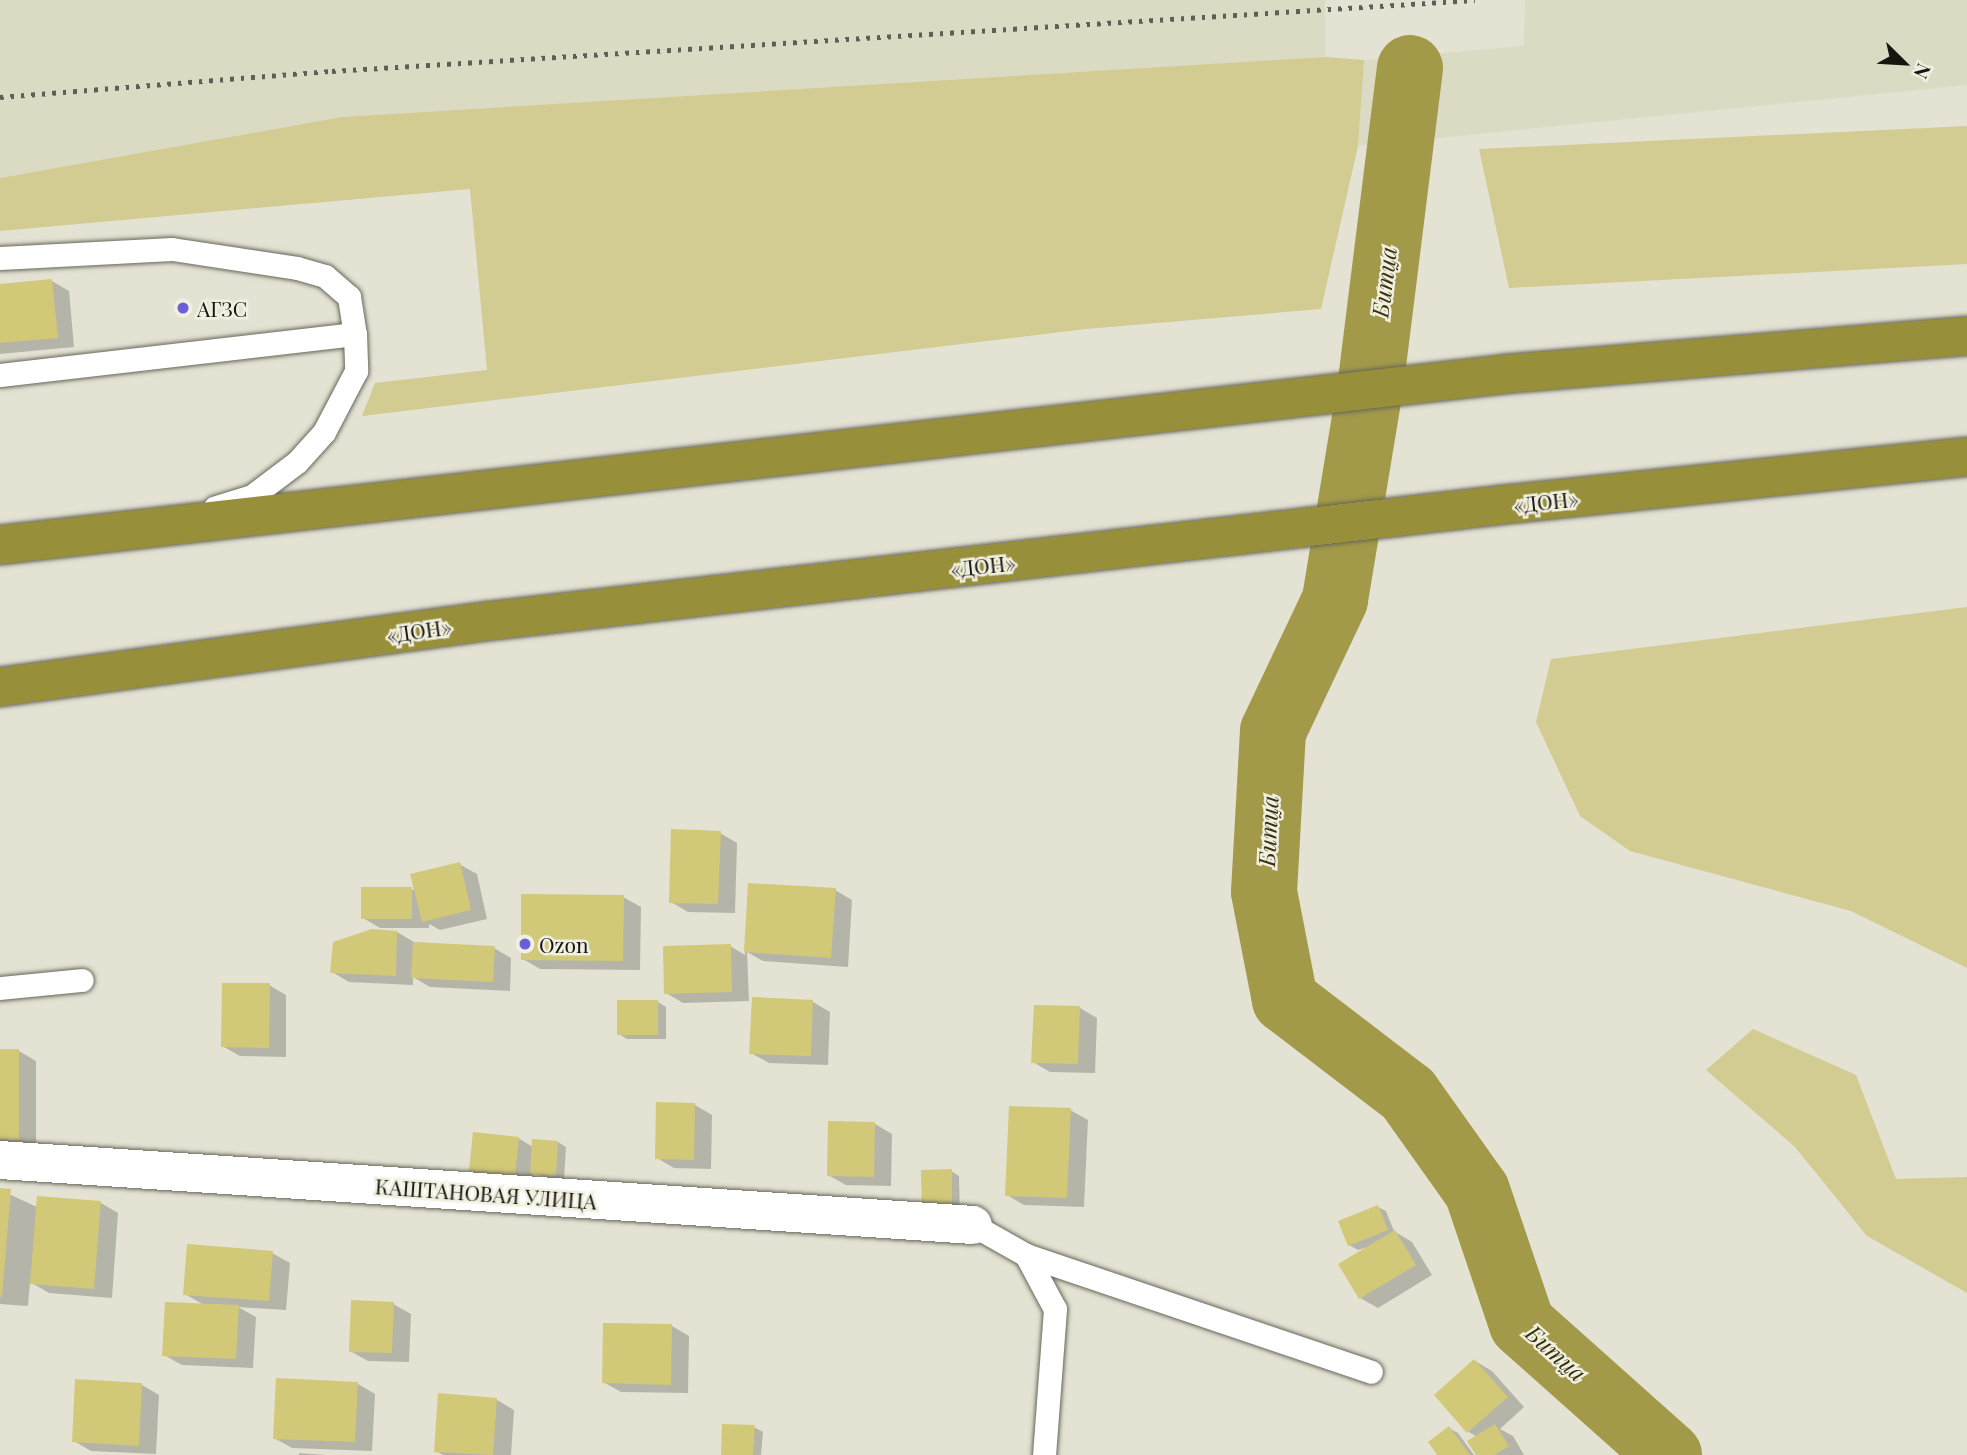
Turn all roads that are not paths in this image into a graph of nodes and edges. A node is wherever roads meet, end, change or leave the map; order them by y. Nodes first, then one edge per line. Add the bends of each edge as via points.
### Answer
1 (0, 258) edge
2 (355, 334) junction
3 (1967, 336) edge
4 (0, 374) edge
5 (1967, 457) edge
6 (144, 529) junction
7 (0, 545) edge
8 (0, 687) edge
9 (82, 980) dead end
10 (0, 988) edge
11 (0, 1160) edge
12 (972, 1225) joint
13 (1026, 1255) junction
14 (1370, 1372) dead end
15 (1044, 1455) edge

1 - 2 lane via 172,249 297,268 326,276 349,297
2 - 4 lane
2 - 6 lane via 356,371 341,405 297,462 252,496
3 - 6 highway via 1505,374
5 - 8 highway, «ДОН» via 1501,505 489,621
6 - 7 highway
9 - 10 lane
11 - 12 street, КАШТАНОВАЯ УЛИЦА
12 - 13 lane
13 - 14 lane
13 - 15 lane via 1055,1309

